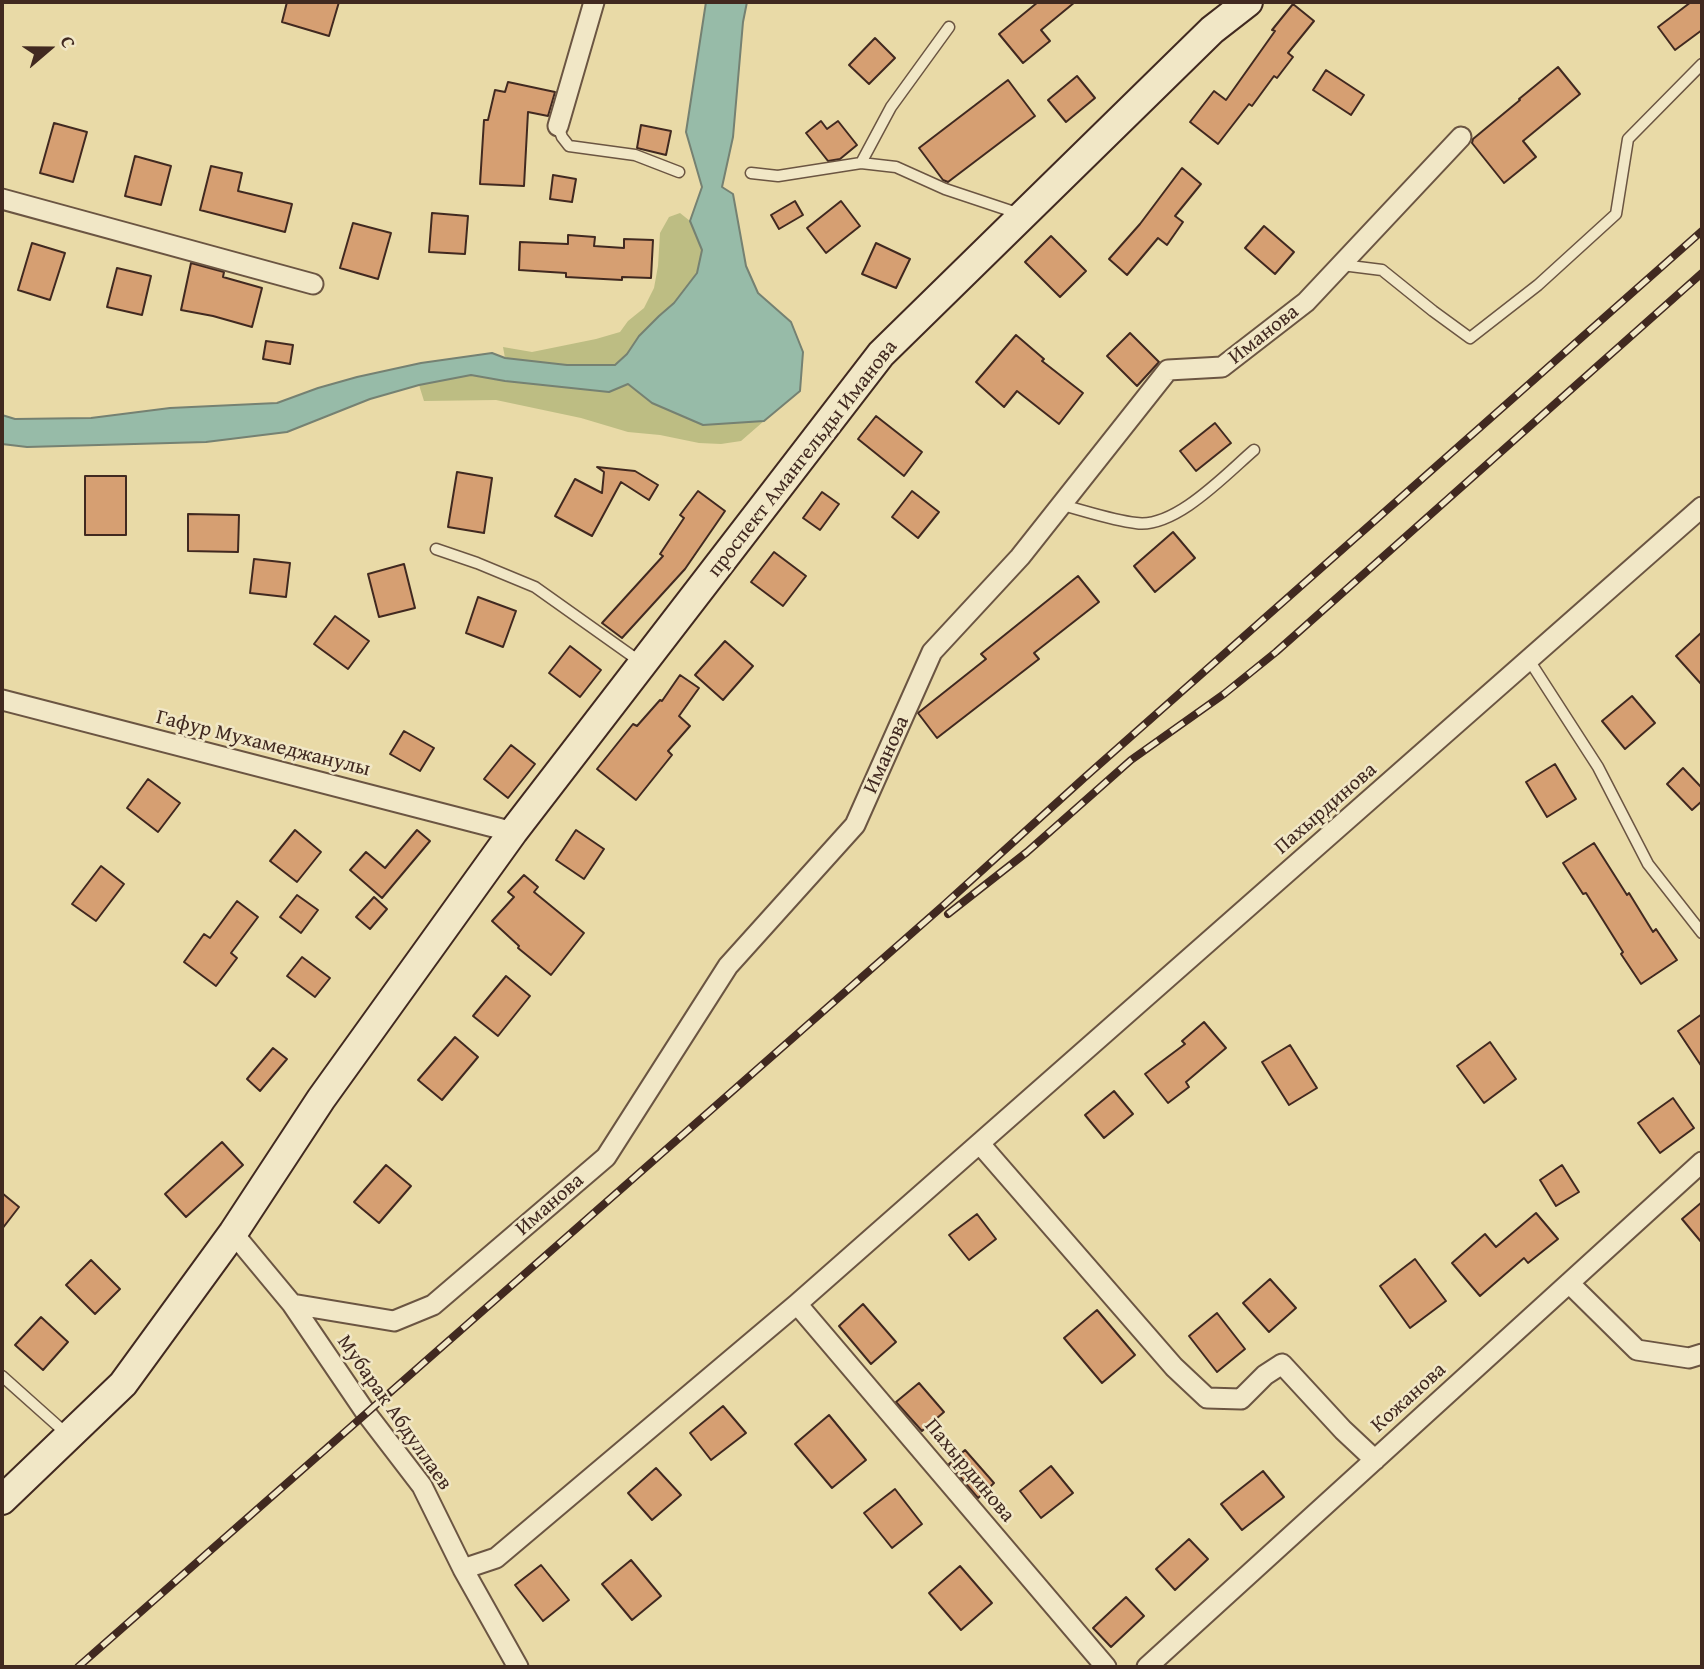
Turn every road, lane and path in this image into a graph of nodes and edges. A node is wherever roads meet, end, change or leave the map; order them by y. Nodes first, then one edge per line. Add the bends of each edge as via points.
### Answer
1 (594, 2) edge
2 (1238, 5) edge
3 (949, 27) dead end
4 (1702, 64) edge
5 (558, 126) joint
6 (1461, 137) dead end
7 (861, 163) junction
8 (679, 172) dead end
9 (751, 173) dead end
10 (2, 199) edge
11 (1023, 215) junction
12 (1342, 264) junction
13 (313, 284) dead end
14 (1254, 450) dead end
15 (1062, 505) junction
16 (1702, 507) edge
17 (436, 549) dead end
18 (1529, 660) junction
19 (642, 664) junction
20 (2, 700) edge
21 (513, 832) junction
22 (1702, 933) edge
23 (980, 1144) junction
24 (1702, 1162) edge
25 (233, 1233) junction
26 (1569, 1283) junction
27 (292, 1304) junction
28 (797, 1304) junction
29 (1702, 1354) edge
30 (2, 1376) edge
31 (69, 1436) junction
32 (1375, 1460) junction
33 (2, 1500) edge
34 (463, 1569) junction
35 (518, 1667) edge
36 (1107, 1667) edge
37 (1147, 1667) edge

1 - 5 street
2 - 11 main road, проспект Амангельды Иманова
3 - 7 lane via 891,107
4 - 12 lane via 1628,139 1616,214 1538,285 1469,338 1382,270
5 - 8 lane via 569,146 635,155
6 - 12 street, Иманова
7 - 9 lane via 778,176
7 - 11 lane via 896,167 945,190
10 - 13 street
11 - 19 main road, проспект Амангельды Иманова via 881,354
12 - 15 street, Иманова via 1306,302 1222,368 1168,370
14 - 15 lane via 1186,509 1164,519 1139,524
15 - 27 street, Иманова via 932,652 855,825 728,966 606,1157 433,1305 394,1321
16 - 18 street, Пахырдинова
17 - 19 lane via 535,587
18 - 22 lane via 1598,767 1648,864
18 - 23 street, Пахырдинова
19 - 21 main road, проспект Амангельды Иманова
20 - 21 street, Гафур Мухамеджанулы
21 - 25 main road via 321,1098
23 - 28 street, Пахырдинова
23 - 32 street via 1174,1367 1207,1398 1241,1399 1282,1364
24 - 26 street, Кожанова
25 - 27 street, Мубарак Абдуллаев
25 - 31 main road via 123,1384
26 - 29 street via 1637,1350 1689,1359
26 - 32 street, Кожанова
27 - 34 street, Мубарак Абдуллаев via 422,1486
28 - 34 street, Пахырдинова via 496,1558
28 - 36 street, Пахырдинова
30 - 31 lane
31 - 33 main road
32 - 37 street, Кожанова
34 - 35 street, Мубарак Абдуллаев

